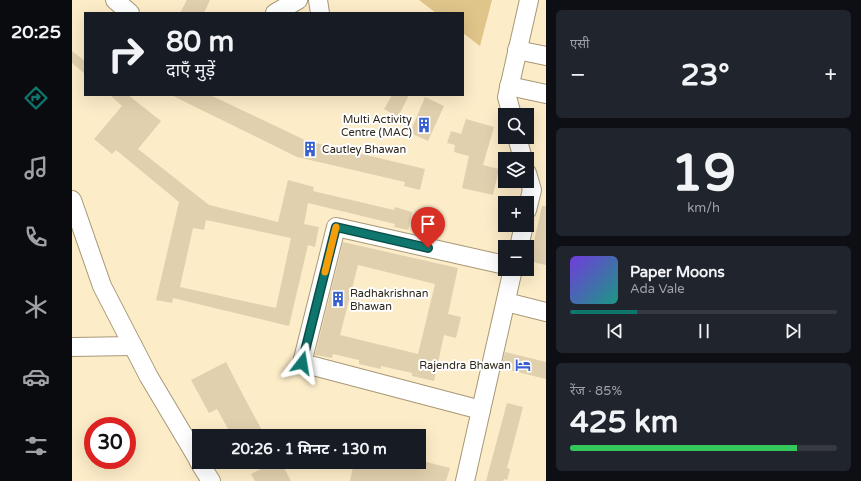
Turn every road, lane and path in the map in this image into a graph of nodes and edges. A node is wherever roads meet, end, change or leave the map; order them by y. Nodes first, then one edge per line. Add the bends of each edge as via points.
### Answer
1 (115, 0) edge
2 (298, 0) edge
3 (318, 0) edge
4 (529, 0) edge
5 (129, 12) edge
6 (277, 12) edge
7 (320, 12) edge
8 (517, 50) junction
9 (546, 56) edge
10 (509, 86) junction
11 (546, 94) edge
12 (510, 108) edge
13 (72, 200) edge
14 (498, 263) edge
15 (512, 276) edge
16 (506, 302) junction
17 (546, 312) edge
18 (133, 346) junction
19 (72, 347) edge
20 (481, 410) junction
21 (192, 450) edge
22 (203, 469) edge
23 (211, 481) edge
24 (465, 481) edge

1 - 5 street
2 - 6 street
3 - 7 street
4 - 8 street
8 - 9 street
8 - 10 street
10 - 11 street
10 - 12 street via 507,97
13 - 18 street via 102,286
14 - 20 street via 336,227 302,363
15 - 16 street
16 - 17 street
16 - 20 street
18 - 19 street
18 - 21 street
20 - 24 street
22 - 23 street

